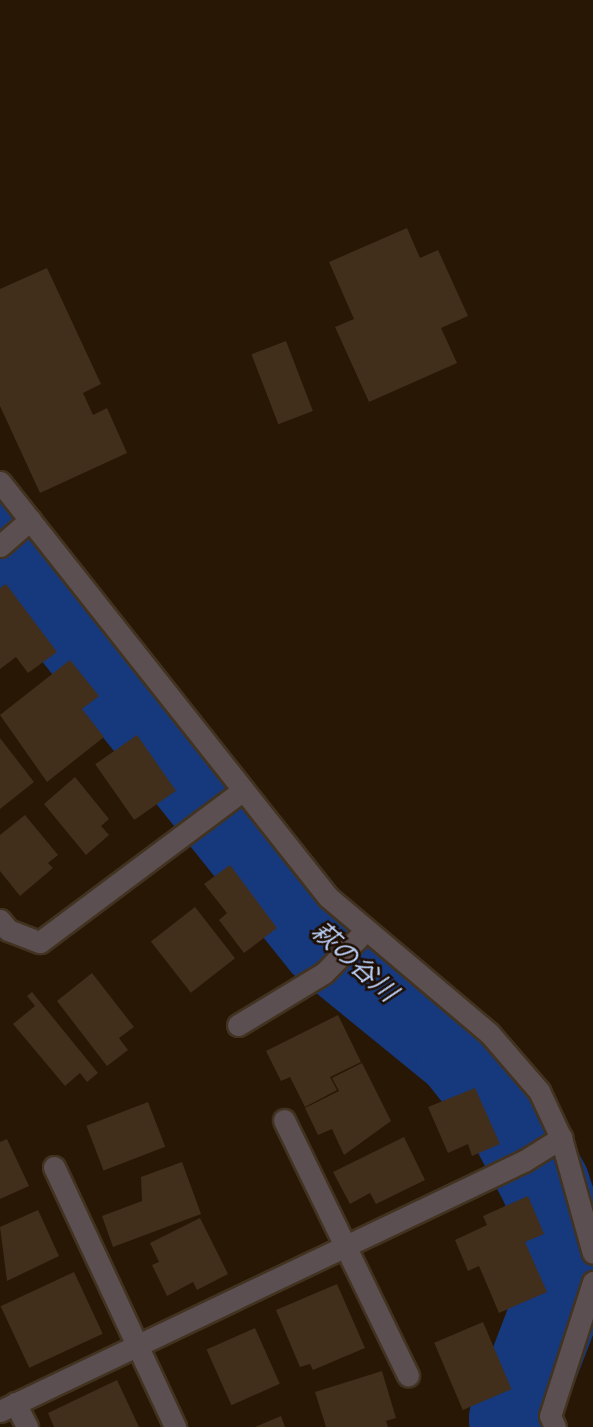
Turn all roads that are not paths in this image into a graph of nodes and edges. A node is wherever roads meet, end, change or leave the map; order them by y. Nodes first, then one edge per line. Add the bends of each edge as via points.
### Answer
1 (0, 482) edge
2 (15, 533) edge
3 (235, 796) junction
4 (3, 929) edge
5 (358, 938) junction
6 (238, 1025) dead end
7 (284, 1120) dead end
8 (561, 1138) junction
9 (54, 1167) dead end
10 (345, 1244) junction
11 (593, 1253) edge
12 (593, 1282) edge
13 (136, 1345) junction
14 (408, 1375) dead end
15 (8, 1407) edge
16 (27, 1427) edge
17 (175, 1427) edge
18 (555, 1427) edge

1 - 2 street
2 - 3 street
3 - 4 street via 40,942
3 - 5 street via 328,897
5 - 6 street via 334,963
5 - 8 street via 489,1033 539,1091
7 - 10 street
8 - 10 street via 533,1156
8 - 11 street
9 - 13 street
10 - 13 street
10 - 14 street
12 - 18 street via 550,1416
13 - 15 street
13 - 17 street
15 - 16 street

